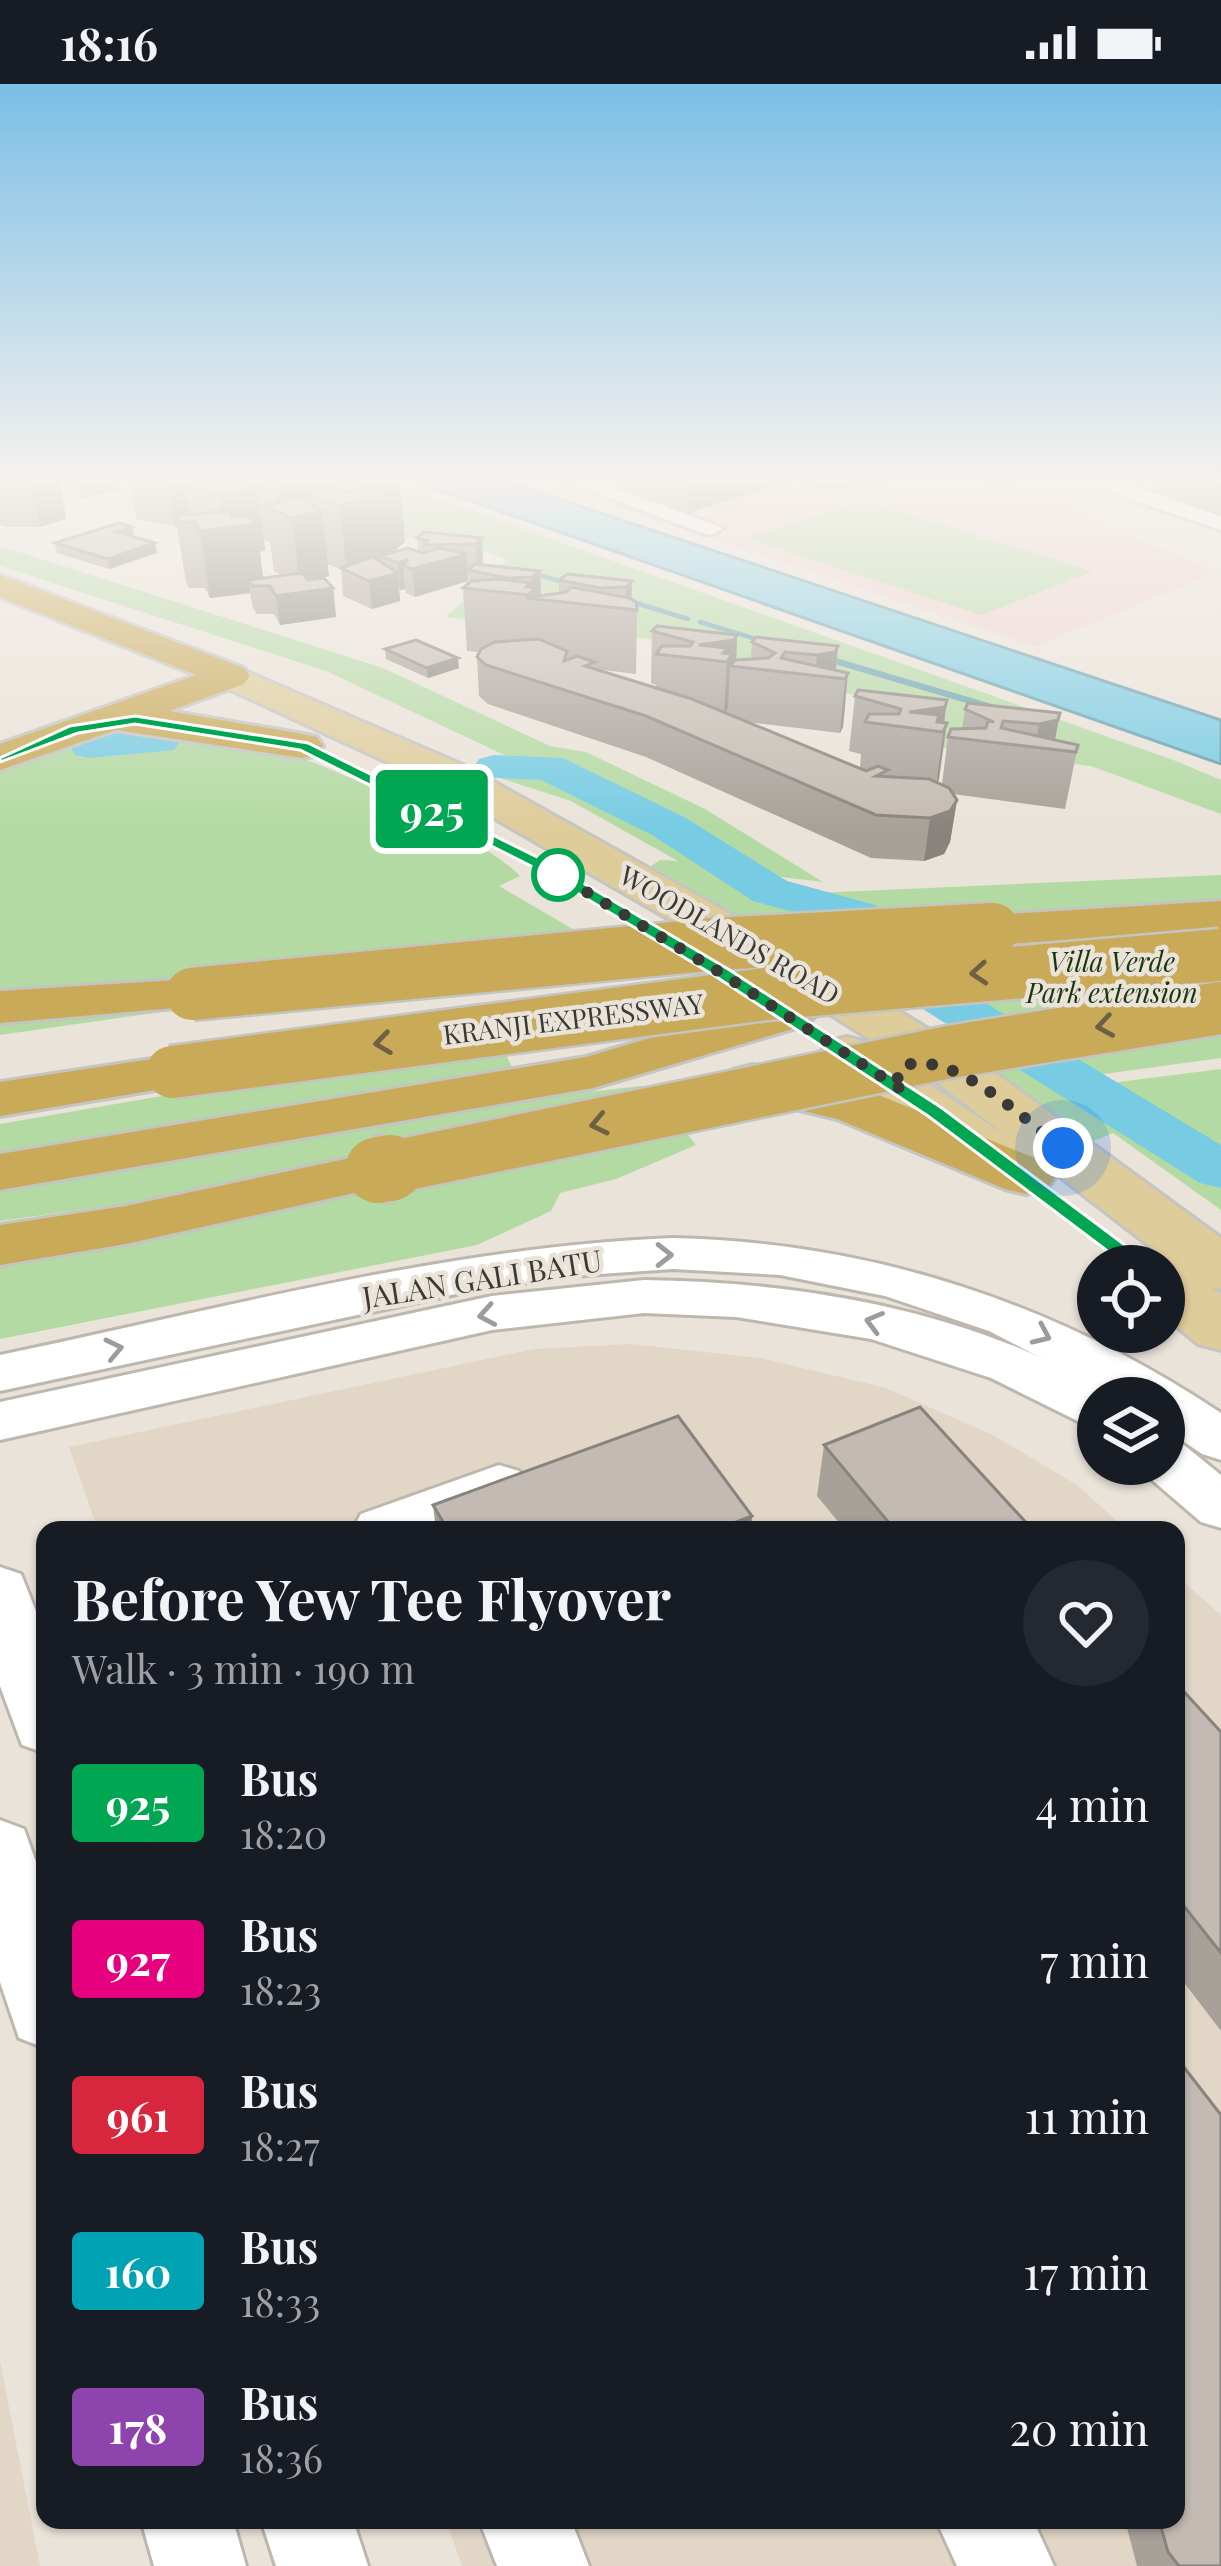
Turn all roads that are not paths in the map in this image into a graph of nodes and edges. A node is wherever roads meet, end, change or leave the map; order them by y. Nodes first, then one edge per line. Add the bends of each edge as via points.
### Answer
1 (24, 597) edge
2 (0, 615) edge
3 (98, 666) junction
4 (193, 679) junction
5 (75, 729) junction
6 (5, 740) edge
7 (303, 746) junction
8 (1221, 915) edge
9 (1221, 955) edge
10 (800, 998) junction
11 (0, 1006) edge
12 (1221, 1007) edge
13 (176, 1032) junction
14 (0, 1055) edge
15 (593, 1072) junction
16 (928, 1079) junction
17 (0, 1099) edge
18 (0, 1172) edge
19 (1026, 1177) junction
20 (1115, 1245) edge
21 (0, 1246) edge
22 (1221, 1269) edge
23 (1185, 1300) edge
24 (1221, 1328) edge
25 (0, 1373) edge
26 (1127, 1377) edge
27 (1077, 1400) edge
28 (1185, 1416) edge
29 (0, 1421) edge
30 (1221, 1440) edge
31 (540, 1470) edge
32 (1185, 1477) edge
33 (1221, 1507) edge
34 (407, 1521) edge
35 (0, 1591) edge
36 (36, 1699) edge
37 (0, 1851) edge
38 (36, 1980) edge
39 (190, 2529) edge
40 (310, 2529) edge
41 (529, 2529) edge
42 (987, 2529) edge
43 (200, 2566) edge
44 (322, 2566) edge
45 (543, 2566) edge
46 (1008, 2566) edge

1 - 4 highway, WOODLANDS ROAD
2 - 3 highway, WOODLANDS ROAD
3 - 4 highway, WOODLANDS ROAD
3 - 6 highway via 83,699
4 - 5 highway
4 - 6 highway
4 - 7 main road, WOODLANDS ROAD
4 - 10 main road, WOODLANDS ROAD via 452,776
5 - 6 highway
5 - 7 highway via 158,721
7 - 10 main road, WOODLANDS ROAD
8 - 13 highway, KRANJI EXPRESSWAY, bridge via 1008,928 520,979
9 -> 13 highway, KRANJI EXPRESSWAY, bridge
10 - 15 highway
10 - 16 main road, WOODLANDS ROAD
11 - 13 highway
12 -> 21 highway, bridge via 858,1070
13 - 14 highway, KRANJI EXPRESSWAY
13 - 17 highway, KRANJI EXPRESSWAY
15 - 18 highway
15 - 19 highway via 716,1077 812,1093
16 - 19 main road, WOODLANDS ROAD
16 - 22 main road, WOODLANDS ROAD
19 - 20 main road, WOODLANDS ROAD
23 - 24 main road
25 -> 26 street, JALAN GALI BATU via 533,1264 727,1255 878,1279 968,1304
27 -> 29 street, JALAN GALI BATU via 1028,1373 862,1318 639,1297 459,1320
28 - 30 street, JALAN GALI BATU
31 - 34 street
32 - 33 street
35 - 36 street
37 - 38 street
39 - 43 street
40 - 44 street
41 - 45 street
42 - 46 street

